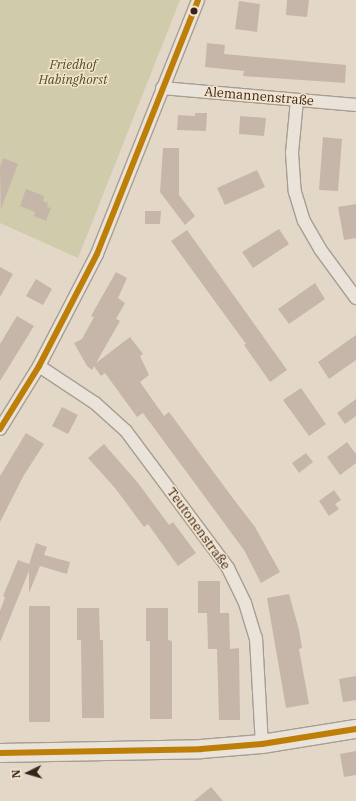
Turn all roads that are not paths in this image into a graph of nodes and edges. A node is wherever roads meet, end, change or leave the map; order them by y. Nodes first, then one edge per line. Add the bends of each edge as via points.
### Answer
1 (198, 0) edge
2 (162, 88) junction
3 (297, 100) junction
4 (356, 105) edge
5 (356, 298) edge
6 (39, 366) junction
7 (0, 429) edge
8 (356, 729) edge
9 (262, 744) junction
10 (0, 753) edge

1 - 2 street
2 - 3 street, Alemannenstraße
2 - 6 street via 97,254
3 - 4 street, Alemannenstraße
3 - 5 street via 292,153 295,192 304,221 320,249
6 - 7 street
6 - 9 street, Teutonenstraße via 95,403 126,431 228,568 246,603 256,638
8 - 9 main road
9 - 10 main road via 200,749

